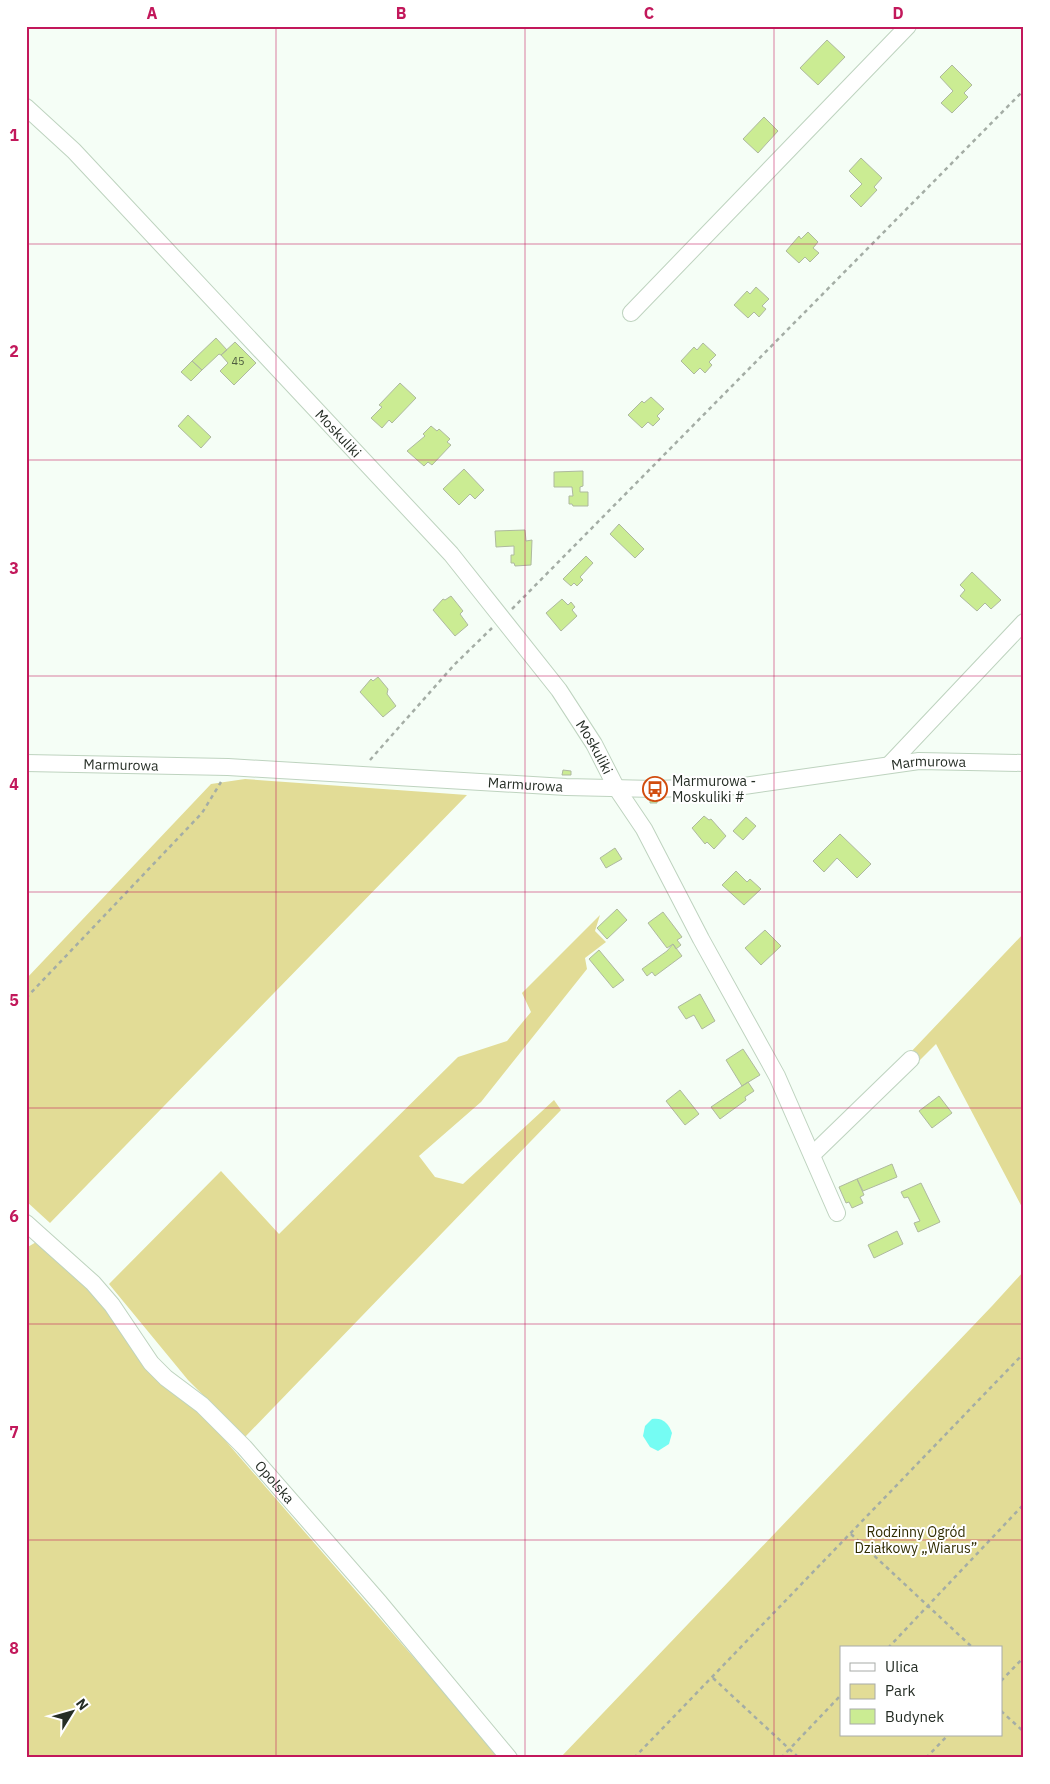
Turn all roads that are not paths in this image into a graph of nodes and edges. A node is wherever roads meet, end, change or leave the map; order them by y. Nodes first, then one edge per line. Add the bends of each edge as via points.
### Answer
1 (908, 26) edge
2 (26, 107) edge
3 (630, 314) dead end
4 (1024, 622) edge
5 (26, 763) edge
6 (1024, 763) edge
7 (889, 765) junction
8 (617, 789) junction
9 (911, 1060) dead end
10 (812, 1154) junction
11 (837, 1213) dead end
12 (26, 1223) edge
13 (509, 1758) edge

1 - 3 street
2 - 8 street, Moskuliki via 74,151 451,554 559,690 594,744
4 - 7 street
5 - 8 street, Marmurowa via 228,767
6 - 7 street, Marmurowa via 919,761
7 - 8 street, Marmurowa via 744,786
8 - 10 street, Moskuliki via 644,829 777,1076
9 - 10 street
10 - 11 street, Moskuliki
12 - 13 street, Opolska via 93,1283 151,1363 202,1405 244,1447

